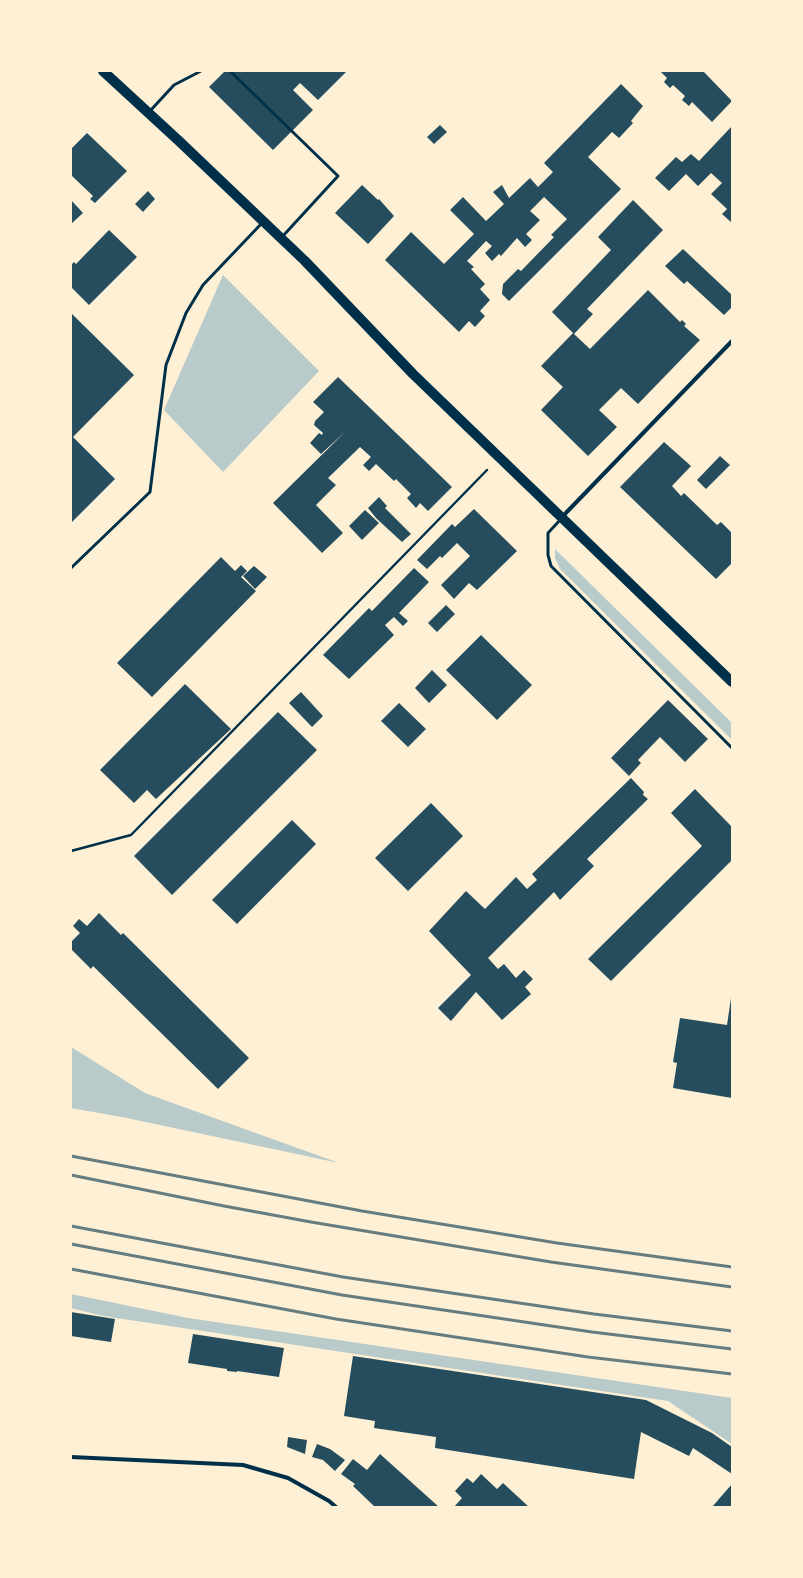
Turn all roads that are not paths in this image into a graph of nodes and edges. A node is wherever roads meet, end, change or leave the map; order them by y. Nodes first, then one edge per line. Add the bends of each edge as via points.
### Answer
1 (103, 71) edge
2 (201, 71) edge
3 (230, 71) edge
4 (149, 113) junction
5 (264, 221) junction
6 (281, 238) junction
7 (732, 341) edge
8 (562, 518) junction
9 (71, 568) edge
10 (732, 682) edge
11 (732, 748) edge
12 (71, 1457) edge
13 (336, 1507) edge

1 - 4 main road
2 - 4 lane via 174,84
3 - 6 lane via 338,176
4 - 5 main road
5 - 6 main road
5 - 9 lane via 204,285 186,313 166,365 150,492
6 - 8 main road via 413,374
7 - 8 street
8 - 10 main road
8 - 11 lane via 548,533 551,566
12 - 13 street via 244,1465 288,1478

